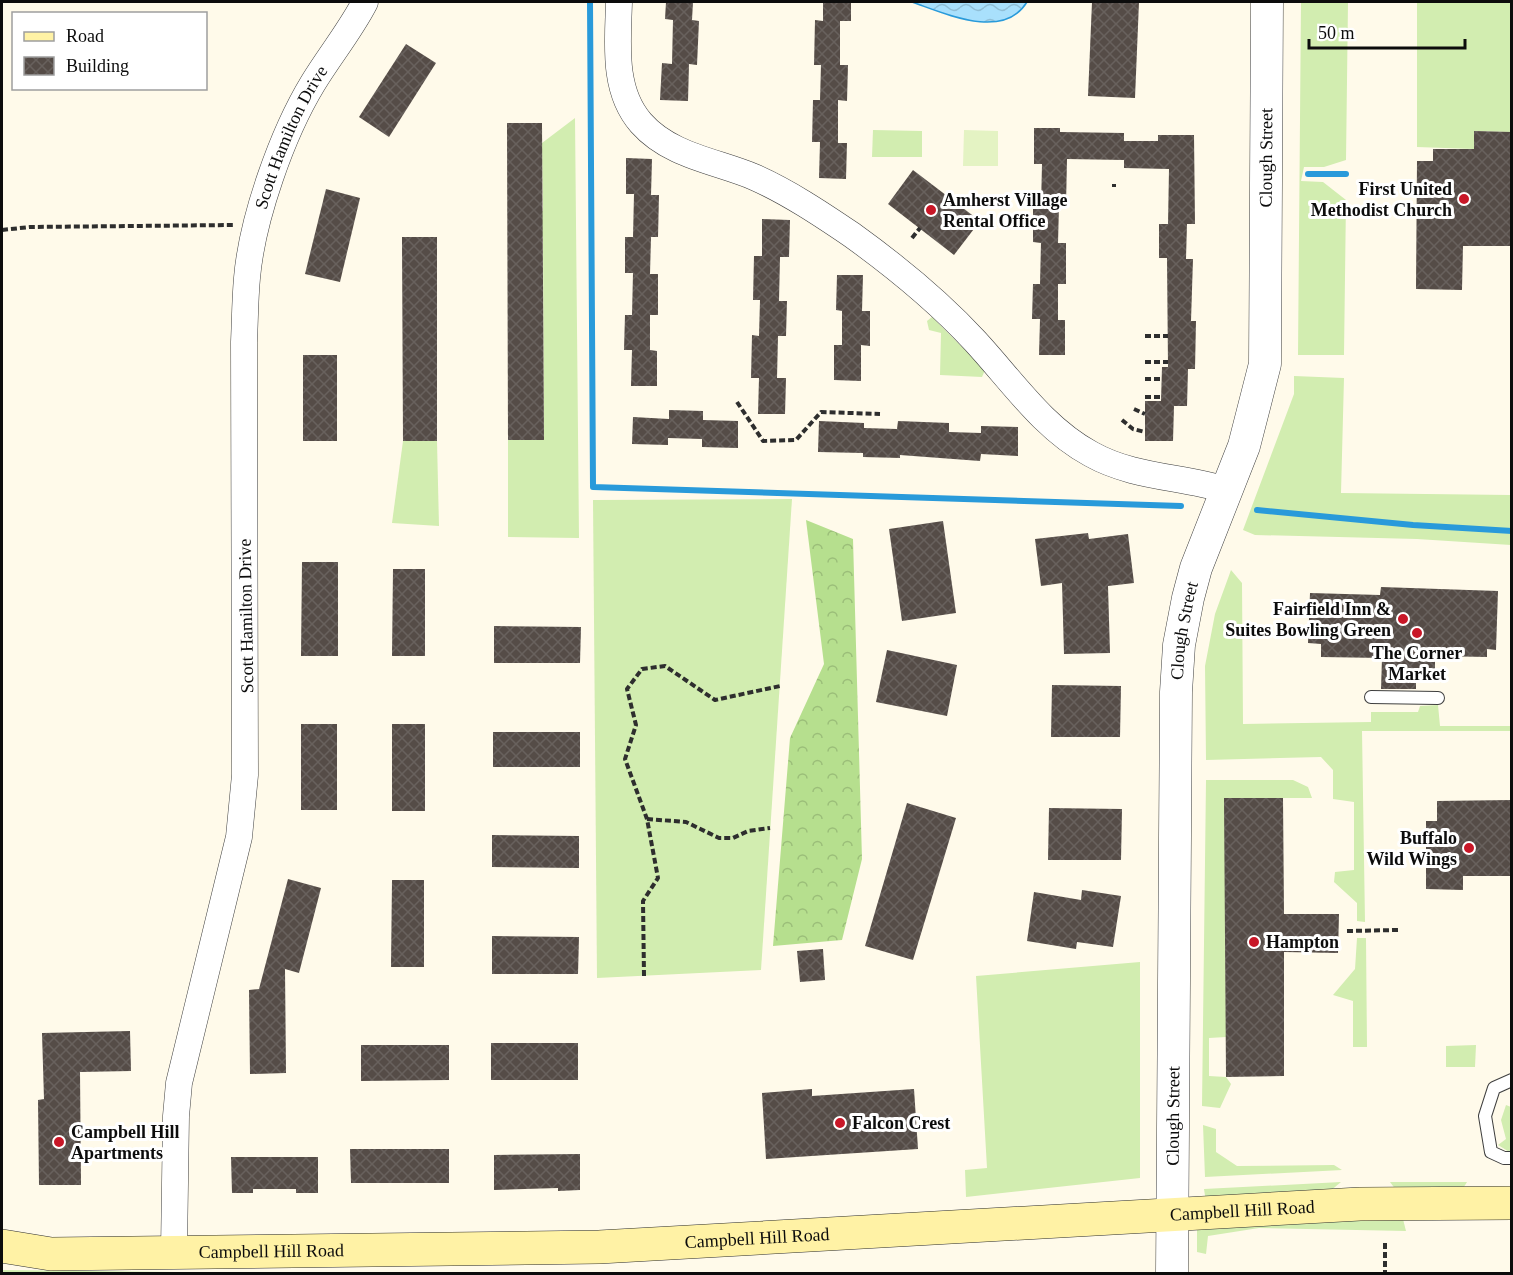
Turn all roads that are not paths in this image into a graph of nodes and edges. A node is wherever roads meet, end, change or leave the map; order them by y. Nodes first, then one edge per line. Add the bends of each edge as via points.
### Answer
1 (365, 2) edge
2 (619, 2) edge
3 (1267, 2) edge
4 (1227, 490) junction
5 (1371, 697) dead end
6 (1438, 698) dead end
7 (1512, 1080) edge
8 (1512, 1158) edge
9 (1512, 1203) edge
10 (1172, 1214) junction
11 (2, 1246) edge
12 (174, 1250) junction
13 (1172, 1274) edge

1 - 12 street, Scott Hamilton Drive via 312,84 283,146 258,222 247,276 245,775 239,837 179,1083
2 - 4 street via 621,86 630,107 651,133 706,161 754,177 852,236 947,312 1034,409 1060,434 1092,455 1133,472
3 - 4 street, Clough Street via 1264,364 1244,446
4 - 10 street, Clough Street via 1188,598 1179,645
5 - 6 lane
7 - 8 lane via 1494,1088 1485,1116 1491,1152
9 - 10 main road, Campbell Hill Road via 1360,1204
10 - 12 main road, Campbell Hill Road via 599,1247
10 - 13 street, Clough Street
11 - 12 main road, Campbell Hill Road via 51,1254

